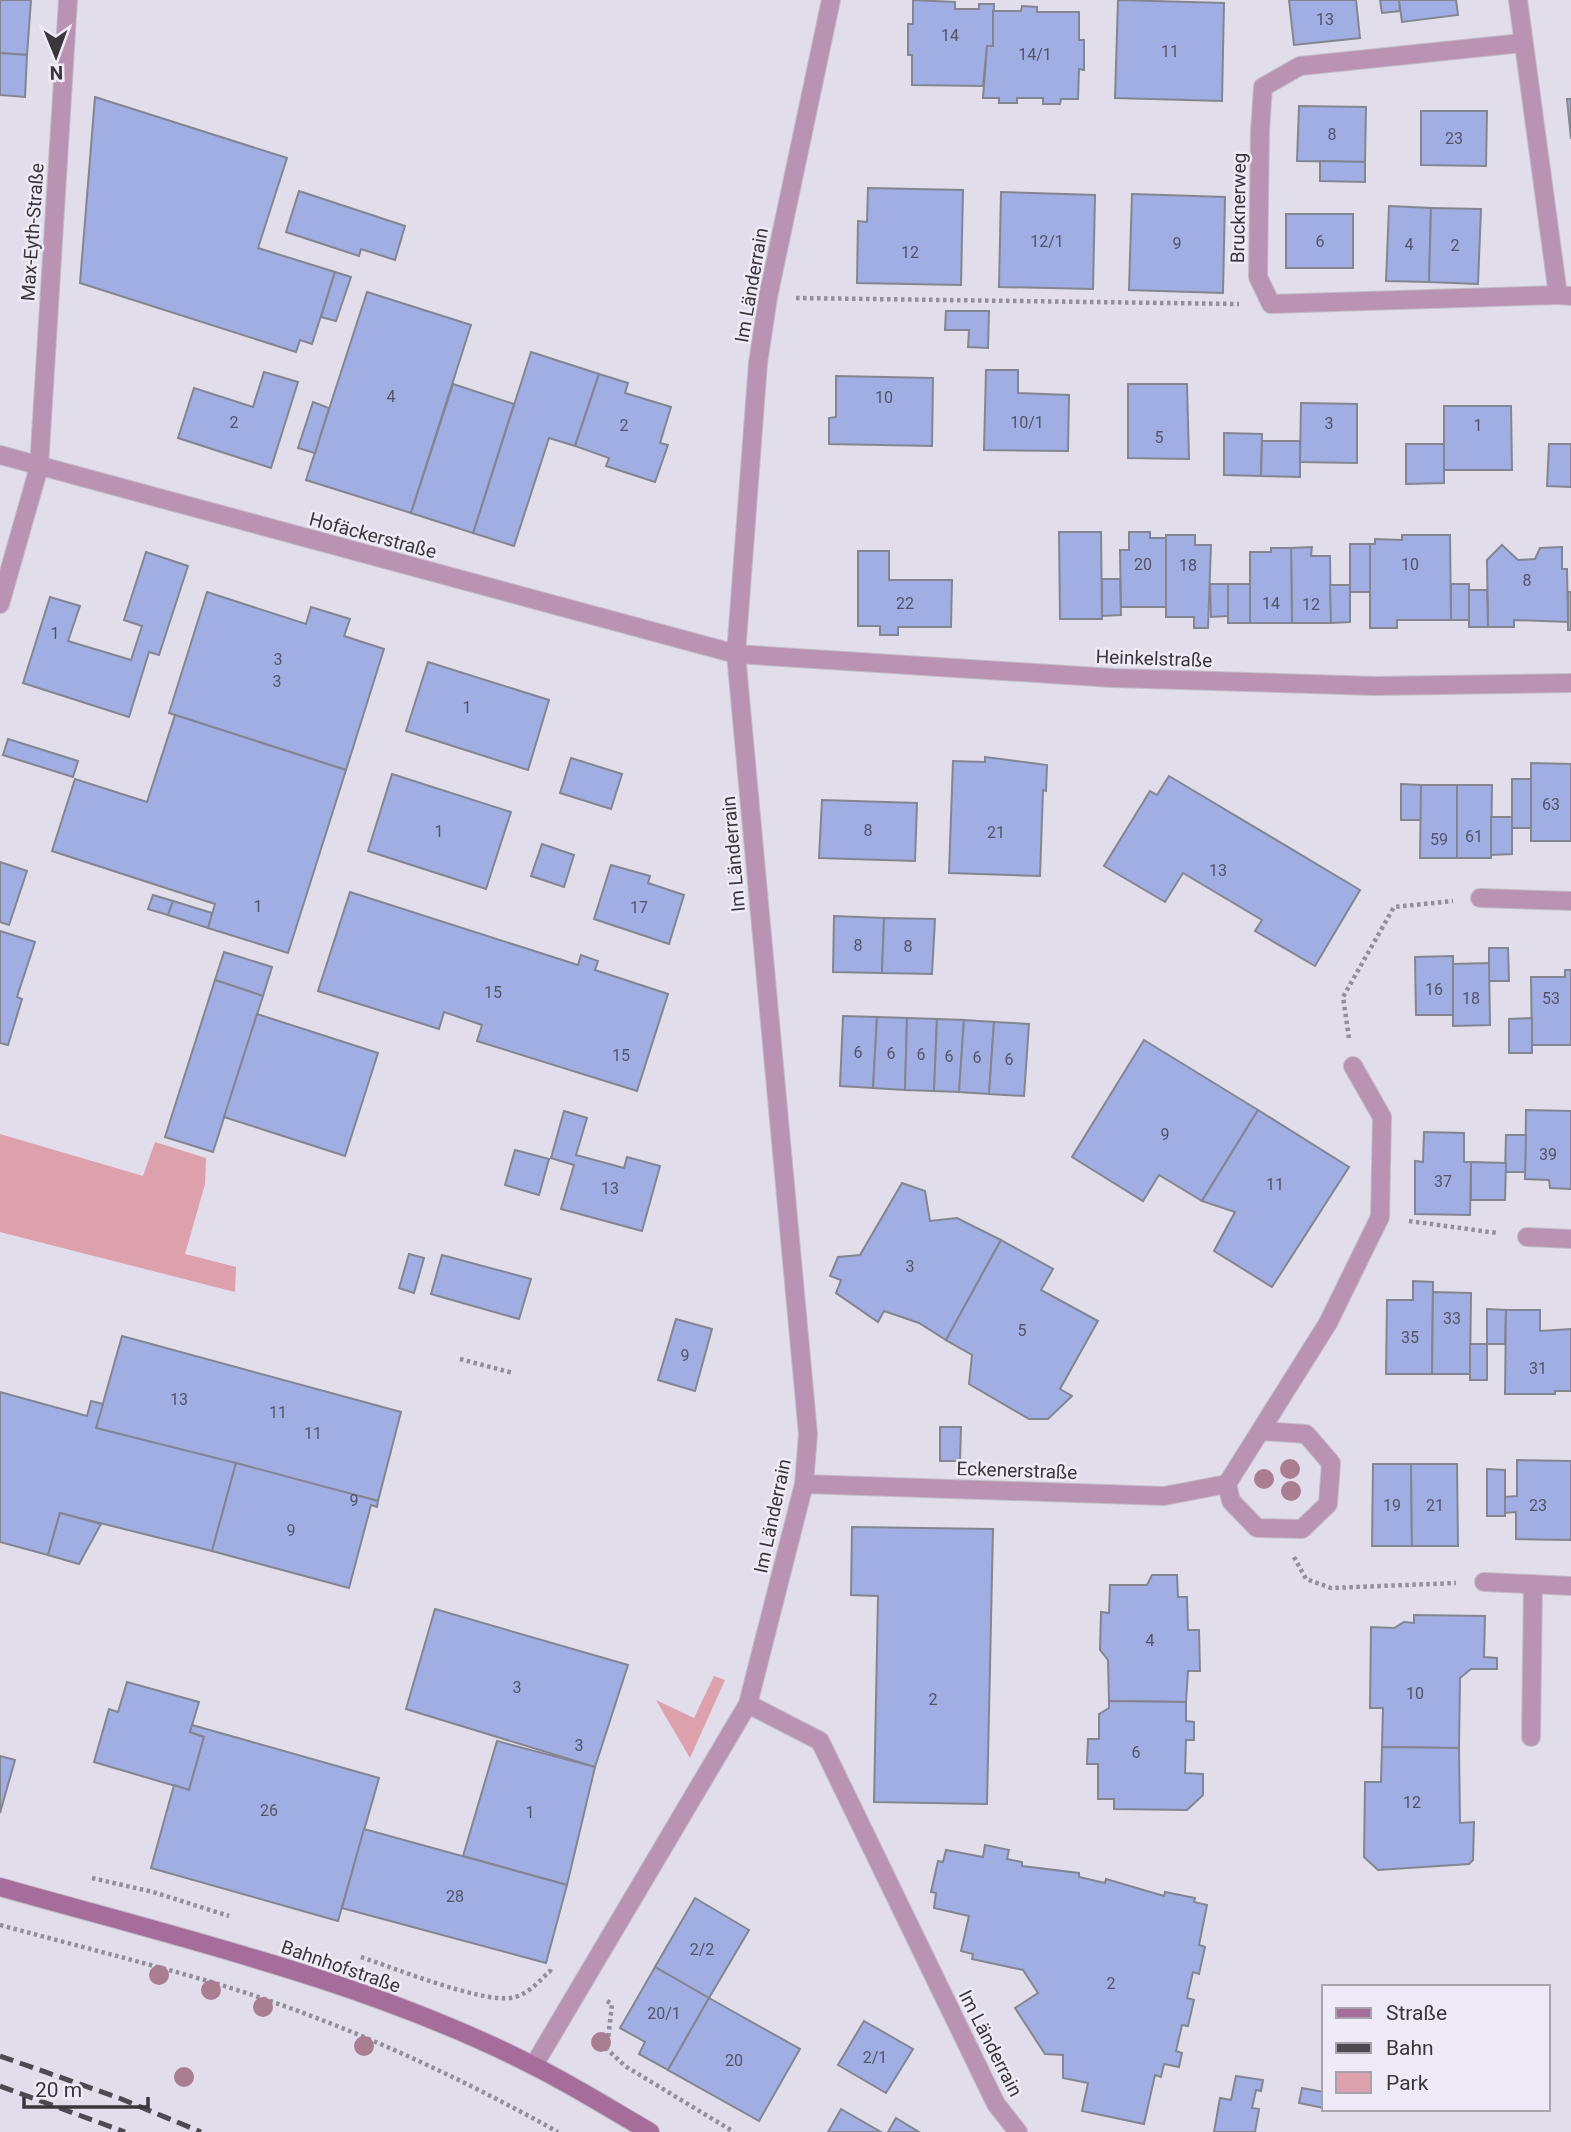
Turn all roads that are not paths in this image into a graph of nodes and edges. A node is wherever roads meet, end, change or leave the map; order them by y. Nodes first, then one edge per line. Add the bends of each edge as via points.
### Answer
1 (68, 0) edge
2 (831, 0) edge
3 (1518, 0) edge
4 (1522, 43) junction
5 (1565, 295) edge
6 (0, 455) edge
7 (39, 467) junction
8 (0, 604) edge
9 (736, 654) junction
10 (1571, 683) edge
11 (1480, 898) road end
12 (1571, 901) edge
13 (1353, 1066) road end
14 (1527, 1237) road end
15 (1571, 1239) edge
16 (1261, 1431) junction
17 (804, 1484) junction
18 (1227, 1484) junction
19 (1484, 1583) road end
20 (1533, 1584) junction
21 (1571, 1586) edge
22 (748, 1704) junction
23 (1531, 1737) dead end
24 (0, 1887) edge
25 (534, 2065) junction
26 (650, 2132) edge
27 (1018, 2132) edge

1 - 7 street, Max-Eyth-Straße
2 - 9 street, Im Länderrain via 758,363
3 - 4 street
4 - 5 street
4 - 5 street, Brucknerweg via 1300,66 1264,87 1258,277 1271,304
6 - 7 street, Hofäckerstraße
7 - 8 street, Max-Eyth-Straße
7 - 9 street, Hofäckerstraße
9 - 10 street, Heinkelstraße via 1126,678 1377,686
9 - 17 street, Im Länderrain via 808,1434
11 - 12 street
13 - 16 street via 1382,1117 1380,1217 1328,1322
14 - 15 street
16 - 18 street
16 - 18 street via 1306,1434 1331,1463 1328,1504 1302,1529 1256,1528 1231,1501
17 - 18 street, Eckenerstraße via 1164,1496
17 - 22 street, Im Länderrain
19 - 20 street
20 - 21 street
20 - 23 street
22 - 25 street, Im Länderrain
22 - 27 street, Im Länderrain via 820,1741 996,2104
24 - 25 main road, Bahnhofstraße via 293,1971 425,2018
25 - 26 main road, Bahnhofstraße

